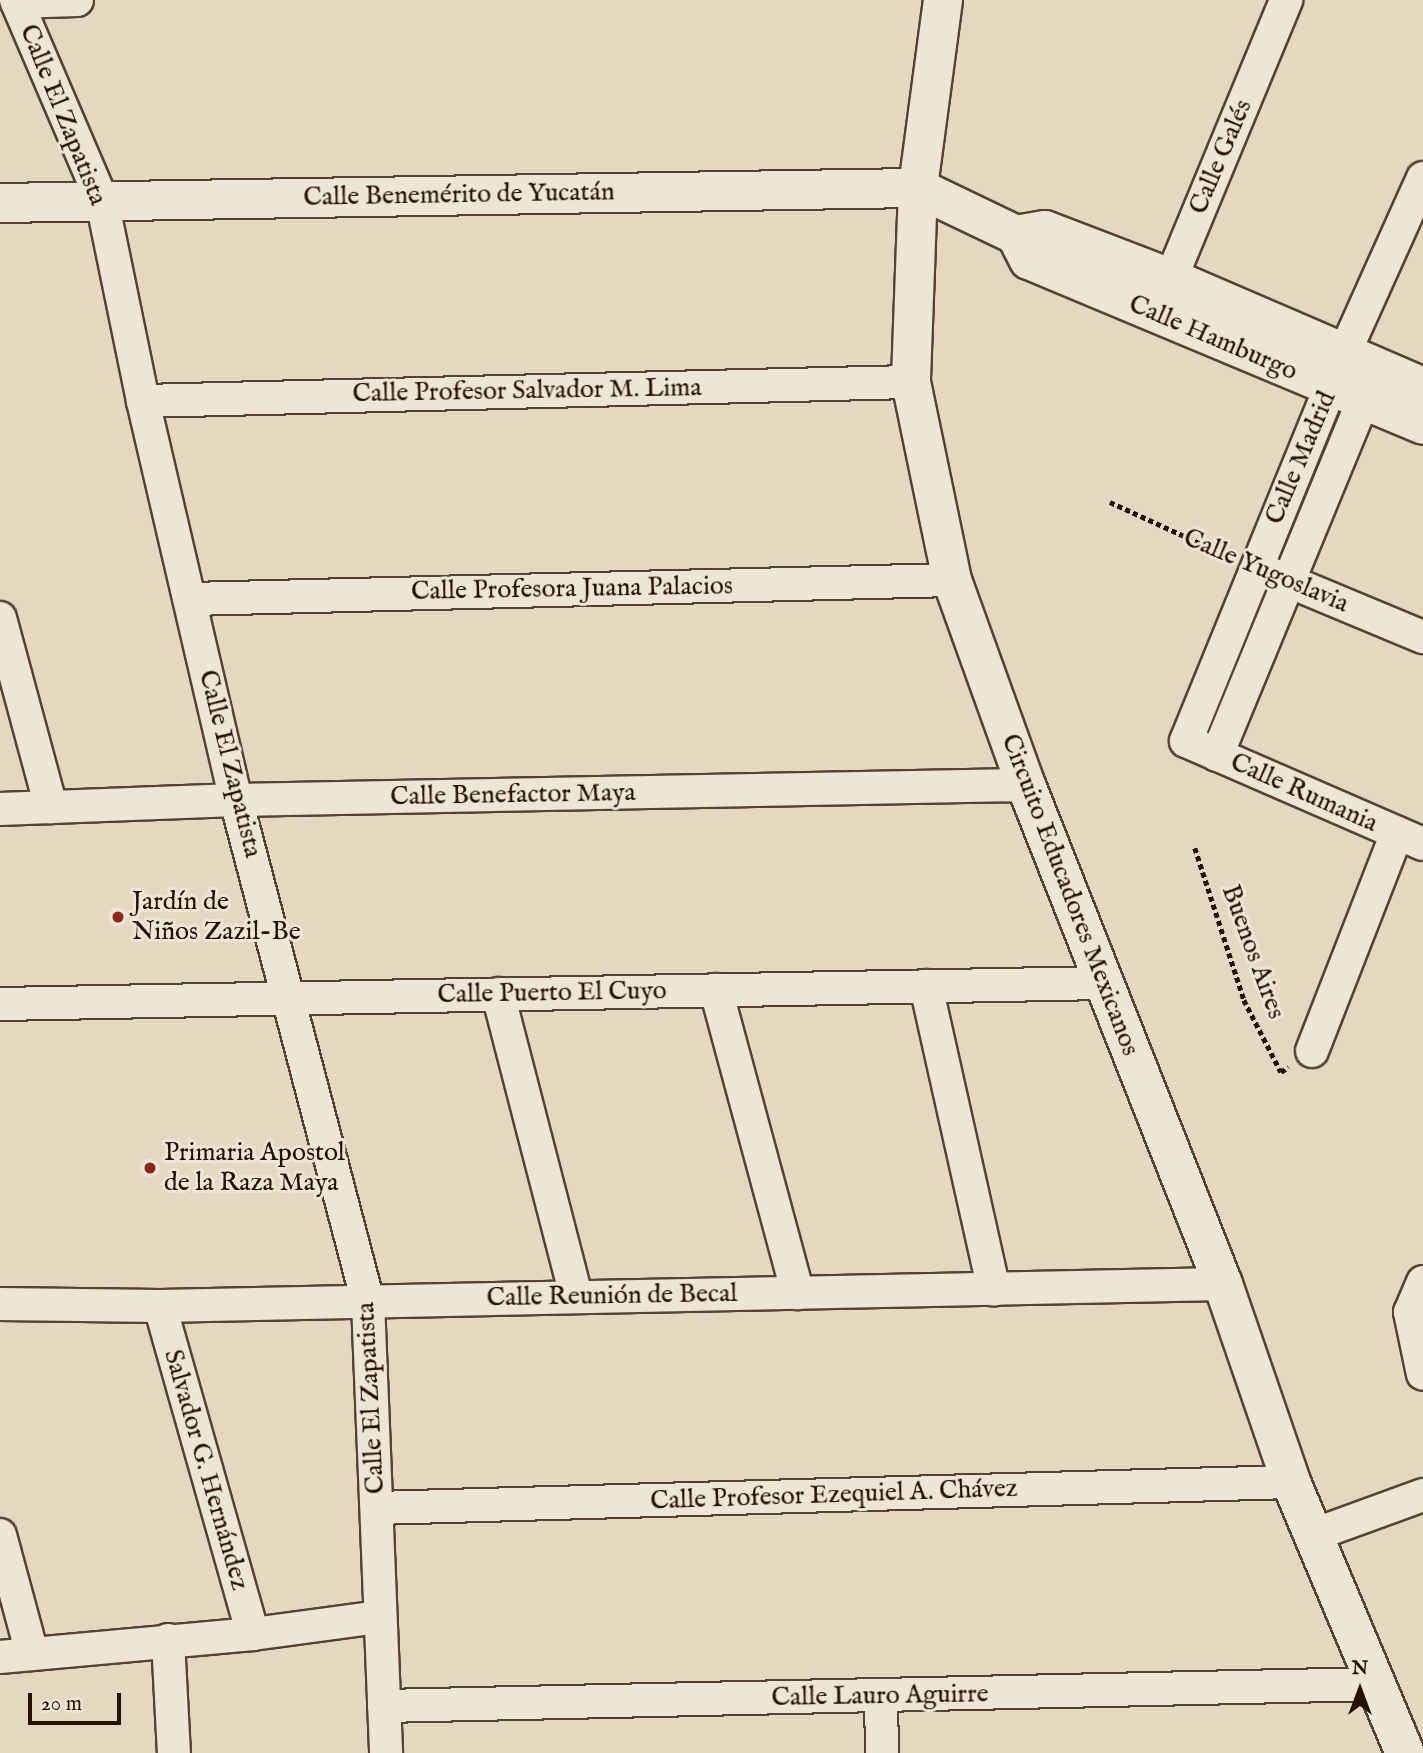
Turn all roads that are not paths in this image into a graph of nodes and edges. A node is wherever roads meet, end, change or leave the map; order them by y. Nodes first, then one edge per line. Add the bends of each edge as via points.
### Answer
1 (77, 0) edge
2 (943, 0) edge
3 (1286, 0) edge
4 (16, 1) edge
5 (1423, 178) edge
6 (918, 188) junction
7 (102, 201) junction
8 (0, 203) edge
9 (1016, 235) junction
10 (1170, 278) junction
11 (1156, 314) junction
12 (1351, 377) junction
13 (911, 382) junction
14 (1423, 387) edge
15 (143, 401) junction
16 (1423, 425) edge
17 (1255, 568) junction
18 (952, 580) junction
19 (1287, 580) junction
20 (191, 599) junction
21 (0, 618) edge
22 (1423, 637) edge
23 (1185, 741) joint
24 (1217, 755) junction
25 (1026, 785) junction
26 (236, 800) junction
27 (51, 807) junction
28 (0, 809) edge
29 (1410, 839) edge
30 (1104, 983) junction
31 (926, 986) junction
32 (716, 990) junction
33 (498, 994) junction
34 (292, 999) junction
35 (0, 1004) edge
36 (1312, 1051) road end
37 (1423, 1282) edge
38 (1223, 1284) junction
39 (994, 1289) junction
40 (798, 1293) junction
41 (576, 1296) junction
42 (368, 1302) junction
43 (0, 1304) edge
44 (160, 1306) junction
45 (1423, 1374) edge
46 (1291, 1482) junction
47 (1423, 1495) edge
48 (377, 1508) junction
49 (1316, 1534) junction
50 (0, 1535) edge
51 (379, 1617) junction
52 (253, 1634) junction
53 (168, 1640) junction
54 (32, 1654) junction
55 (0, 1657) edge
56 (1376, 1684) junction
57 (881, 1697) junction
58 (384, 1706) junction
59 (174, 1753) edge
60 (386, 1753) edge
61 (882, 1753) edge
62 (1405, 1753) edge

1 - 4 street
2 - 6 street, Circuito Educadores Mexicanos
3 - 10 street, Calle Galés
4 - 7 street, Calle El Zapatista
5 - 12 street, Calle Madrid
6 - 7 street, Calle Benemérito de Yucatán
6 - 9 street, Calle Hamburgo
6 - 13 street, Circuito Educadores Mexicanos
7 - 8 street, Calle Benemérito de Yucatán
7 - 15 street, Calle El Zapatista
9 - 10 street, Calle Hamburgo via 1045,230
9 - 11 street, Calle Hamburgo via 1029,260
10 - 11 street, Calle Galés
10 - 12 street, Calle Hamburgo
11 - 12 street, Calle Hamburgo
12 - 14 street, Calle Hamburgo
12 - 16 street, Calle Hamburgo
12 - 17 street, Calle Madrid
12 - 19 street, Calle Madrid
13 - 15 street, Calle Profesor Salvador M. Lima
13 - 18 street, Circuito Educadores Mexicanos
15 - 20 street, Calle El Zapatista
17 - 19 street, Calle Yugoslavia
17 - 23 street, Calle Madrid
18 - 20 street, Calle Profesora Juana Palacios
18 - 25 street, Circuito Educadores Mexicanos
19 - 22 street, Calle Yugoslavia
19 - 24 street, Calle Madrid
20 - 26 street, Calle El Zapatista
21 - 27 street
23 - 24 street, Calle Rumania
24 - 29 street, Calle Rumania
25 - 26 street, Calle Benefactor Maya
25 - 30 street, Circuito Educadores Mexicanos
26 - 27 street, Calle Benefactor Maya
26 - 34 street, Calle El Zapatista
27 - 28 street, Calle Benefactor Maya
29 - 36 street
30 - 31 street, Calle Puerto El Cuyo
30 - 38 street, Circuito Educadores Mexicanos
31 - 32 street, Calle Puerto El Cuyo
31 - 39 street
32 - 33 street, Calle Puerto El Cuyo
32 - 40 street
33 - 34 street, Calle Puerto El Cuyo
33 - 41 street
34 - 35 street, Calle Puerto El Cuyo
34 - 42 street, Calle El Zapatista
37 - 45 street via 1410,1312
38 - 39 street, Calle Reunión de Becal
38 - 46 street, Circuito Educadores Mexicanos
39 - 40 street, Calle Reunión de Becal
40 - 41 street, Calle Reunión de Becal
41 - 42 street, Calle Reunión de Becal
42 - 44 street, Calle Reunión de Becal
42 - 48 street, Calle El Zapatista
43 - 44 street, Calle Reunión de Becal
44 - 52 street, Salvador G. Hernández
46 - 48 street, Calle Profesor Ezequiel A. Chávez
46 - 49 street, Circuito Educadores Mexicanos
47 - 49 street
48 - 51 street, Calle El Zapatista
49 - 56 street, Circuito Educadores Mexicanos
50 - 54 street
51 - 52 street
51 - 58 street, Calle El Zapatista
52 - 53 street
53 - 54 street
53 - 59 street
54 - 55 street
56 - 57 street, Calle Lauro Aguirre
56 - 62 street, Circuito Educadores Mexicanos
57 - 58 street, Calle Lauro Aguirre
57 - 61 street
58 - 60 street, Calle El Zapatista

